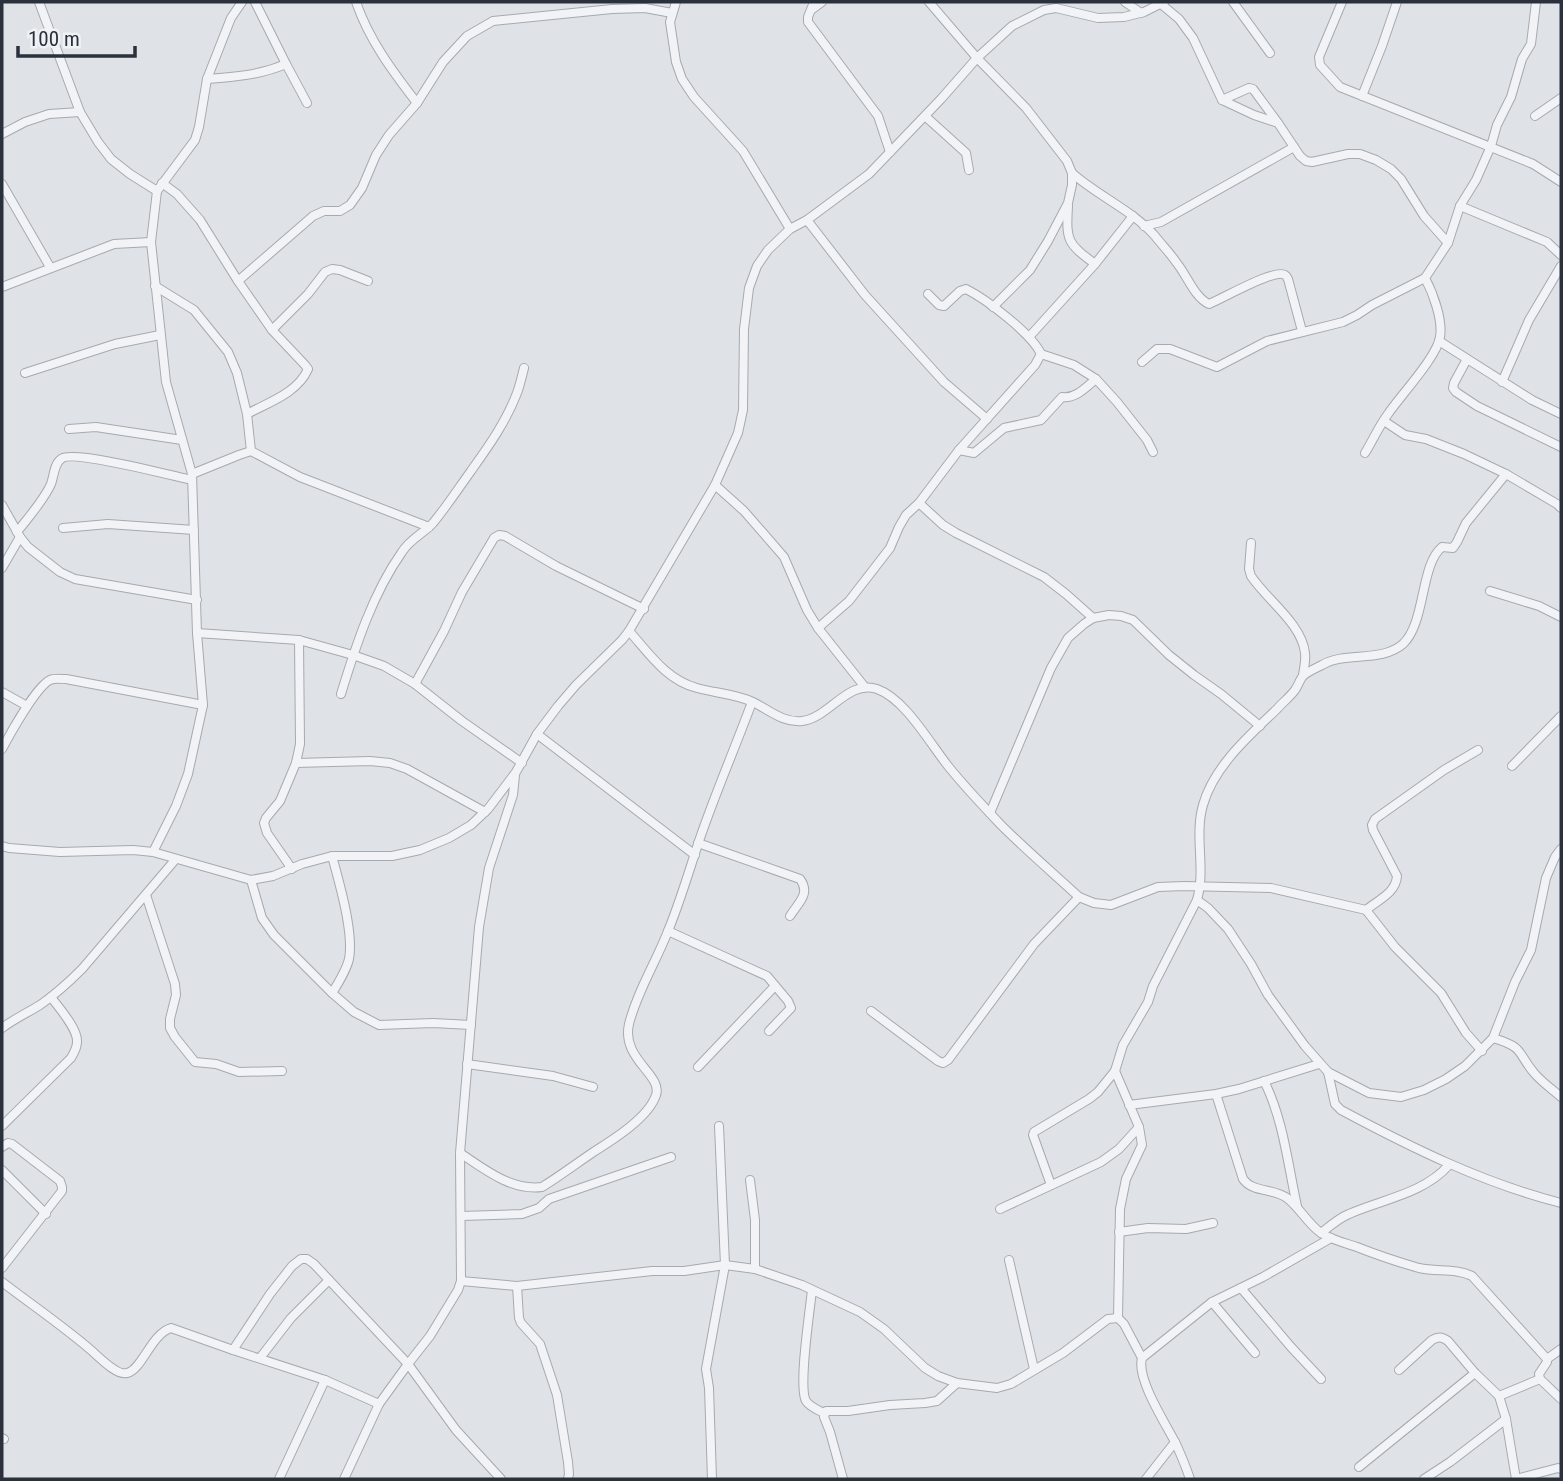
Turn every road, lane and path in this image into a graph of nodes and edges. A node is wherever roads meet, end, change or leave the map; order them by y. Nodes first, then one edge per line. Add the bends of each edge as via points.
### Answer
1 (39, 2) edge
2 (242, 2) edge
3 (255, 2) edge
4 (356, 2) edge
5 (676, 2) edge
6 (822, 2) edge
7 (929, 2) edge
8 (1125, 2) edge
9 (1233, 2) edge
10 (1342, 2) edge
11 (1397, 2) edge
12 (1536, 2) edge
13 (1163, 3) edge
14 (813, 6) edge
15 (672, 13) junction
16 (1141, 13) junction
17 (1270, 53) dead end
18 (977, 58) junction
19 (286, 64) junction
20 (207, 79) junction
21 (1362, 96) junction
22 (1561, 98) edge
23 (1222, 100) junction
24 (307, 103) dead end
25 (417, 103) junction
26 (80, 112) junction
27 (925, 116) junction
28 (1535, 116) dead end
29 (1278, 123) junction
30 (2, 134) edge
31 (1491, 146) junction
32 (1294, 147) junction
33 (890, 152) junction
34 (969, 170) dead end
35 (1072, 173) junction
36 (1561, 182) edge
37 (2, 184) edge
38 (159, 187) junction
39 (1068, 203) junction
40 (1460, 205) junction
41 (1133, 216) junction
42 (807, 220) junction
43 (1143, 226) junction
44 (790, 229) junction
45 (151, 242) junction
46 (1448, 243) junction
47 (1561, 255) edge
48 (1095, 264) junction
49 (1561, 266) edge
50 (50, 267) junction
51 (1426, 278) junction
52 (238, 281) junction
53 (369, 281) dead end
54 (155, 286) junction
55 (2, 287) edge
56 (928, 294) dead end
57 (993, 307) junction
58 (272, 330) junction
59 (1302, 331) junction
60 (160, 335) junction
61 (1029, 337) junction
62 (1439, 341) junction
63 (1041, 354) junction
64 (1467, 359) junction
65 (1142, 362) dead end
66 (524, 368) dead end
67 (25, 373) dead end
68 (1096, 379) junction
69 (1502, 382) junction
70 (247, 414) junction
71 (1561, 415) edge
72 (987, 419) junction
73 (1384, 421) junction
74 (69, 429) dead end
75 (182, 440) junction
76 (1561, 447) edge
77 (959, 450) junction
78 (251, 452) junction
79 (1153, 452) dead end
80 (1365, 453) dead end
81 (1506, 474) junction
82 (192, 477) junction
83 (715, 485) junction
84 (1561, 495) edge
85 (919, 503) junction
86 (2, 505) edge
87 (1559, 506) edge
88 (429, 527) junction
89 (63, 528) dead end
90 (194, 530) junction
91 (19, 535) junction
92 (1251, 543) dead end
93 (2, 568) edge
94 (1490, 591) dead end
95 (197, 600) junction
96 (644, 609) junction
97 (1561, 617) edge
98 (1093, 618) junction
99 (818, 628) junction
100 (629, 631) junction
101 (197, 633) junction
102 (299, 640) junction
103 (353, 655) junction
104 (1303, 676) junction
105 (415, 684) junction
106 (864, 686) junction
107 (2, 692) edge
108 (341, 694) dead end
109 (752, 702) junction
110 (203, 705) junction
111 (27, 706) junction
112 (1561, 716) edge
113 (1260, 726) junction
114 (537, 734) junction
115 (2, 749) edge
116 (1478, 750) dead end
117 (296, 763) junction
118 (522, 763) junction
119 (1513, 766) dead end
120 (516, 772) junction
121 (485, 811) junction
122 (990, 813) junction
123 (698, 843) junction
124 (2, 846) edge
125 (1561, 849) edge
126 (153, 852) junction
127 (695, 855) junction
128 (332, 856) junction
129 (175, 860) junction
130 (292, 869) junction
131 (251, 880) junction
132 (1201, 886) junction
133 (146, 895) junction
134 (1079, 897) junction
135 (1197, 900) junction
136 (1366, 910) junction
137 (790, 916) dead end
138 (668, 931) junction
139 (775, 986) junction
140 (332, 993) junction
141 (51, 997) junction
142 (871, 1012) dead end
143 (471, 1025) junction
144 (2, 1028) edge
145 (769, 1031) dead end
146 (1493, 1038) junction
147 (1482, 1051) junction
148 (467, 1064) junction
149 (1319, 1064) junction
150 (698, 1067) dead end
151 (282, 1071) dead end
152 (1115, 1071) junction
153 (1328, 1072) junction
154 (1264, 1081) junction
155 (593, 1087) dead end
156 (1216, 1094) junction
157 (1561, 1097) edge
158 (1129, 1105) junction
159 (2, 1126) edge
160 (719, 1126) dead end
161 (1139, 1127) junction
162 (2, 1147) edge
163 (460, 1153) junction
164 (671, 1157) dead end
165 (1449, 1165) junction
166 (2, 1170) edge
167 (750, 1180) dead end
168 (1051, 1185) junction
169 (1561, 1203) edge
170 (1297, 1207) junction
171 (1000, 1209) dead end
172 (46, 1214) junction
173 (461, 1216) junction
174 (1213, 1223) dead end
175 (1119, 1232) junction
176 (1321, 1233) junction
177 (1331, 1238) junction
178 (1009, 1260) dead end
179 (725, 1265) junction
180 (2, 1268) edge
181 (755, 1269) junction
182 (329, 1280) junction
183 (461, 1281) junction
184 (2, 1282) edge
185 (517, 1286) junction
186 (1241, 1288) junction
187 (813, 1290) junction
188 (1212, 1302) junction
189 (1118, 1318) junction
190 (1561, 1349) edge
191 (233, 1350) junction
192 (1255, 1353) dead end
193 (260, 1358) junction
194 (1142, 1358) junction
195 (1547, 1359) junction
196 (408, 1364) junction
197 (1034, 1369) junction
198 (1399, 1370) dead end
199 (1475, 1373) junction
200 (1321, 1379) dead end
201 (1540, 1379) junction
202 (325, 1380) junction
203 (957, 1383) junction
204 (1499, 1396) junction
205 (1561, 1399) edge
206 (379, 1404) junction
207 (824, 1413) junction
208 (1506, 1419) junction
209 (1175, 1442) junction
210 (1359, 1467) dead end
211 (1561, 1469) edge
212 (347, 1478) edge
213 (279, 1479) edge
214 (501, 1479) edge
215 (568, 1479) edge
216 (712, 1479) edge
217 (843, 1479) edge
218 (1146, 1479) edge
219 (1191, 1479) edge
220 (1424, 1479) edge
221 (1516, 1479) edge

1 - 26 street
2 - 20 street
3 - 19 street
4 - 25 street via 387,64
5 - 15 street
6 - 14 street
7 - 18 street
8 - 16 street
9 - 17 street
10 - 21 street via 1319,61 1340,87
11 - 21 street
12 - 31 street via 1531,45
13 - 16 street
13 - 23 street via 1193,38
14 - 33 street via 808,22 878,116
15 - 25 street via 612,9 493,21 467,36 443,62
15 - 44 street via 682,79 743,151
16 - 18 street via 1098,18 1056,8 1044,10 1012,26
18 - 27 street
18 - 35 street via 1026,108 1068,161
19 - 20 street via 246,76
19 - 24 street
20 - 38 street via 195,140
21 - 31 street
22 - 28 street
23 - 29 street
23 - 29 street via 1253,89
25 - 52 street via 389,135 350,205 313,216
26 - 30 street via 48,114
26 - 38 street via 111,159
27 - 33 street
27 - 34 street via 966,153
29 - 32 street
31 - 36 street
31 - 40 street
32 - 43 street via 1161,222
32 - 46 street via 1306,161 1360,154 1391,169
33 - 42 street via 869,174
35 - 39 street
35 - 41 street
37 - 50 street
38 - 45 street
38 - 52 street via 177,194 200,220
39 - 48 street via 1070,242
39 - 57 street via 1030,270
40 - 46 street
40 - 47 street via 1547,242
41 - 43 street
41 - 48 street
42 - 44 street
42 - 72 street via 865,295 944,382
43 - 59 street via 1175,260 1199,298 1209,304 1258,280 1286,275
44 - 83 street via 768,250 751,278 744,329 743,410
45 - 50 street via 114,244
45 - 54 street
46 - 51 street
48 - 61 street
49 - 69 street
50 - 55 street
51 - 59 street via 1343,322
51 - 62 street via 1440,326
52 - 58 street
53 - 58 street via 340,270 325,272
54 - 60 street
54 - 70 street via 194,310 228,352
56 - 57 street via 944,306 966,289
57 - 61 street
58 - 70 street via 307,369 296,385
59 - 65 street via 1267,341 1217,367 1170,349 1157,349
60 - 67 street via 115,344
60 - 75 street via 166,382
61 - 63 street
62 - 64 street
62 - 73 street
63 - 68 street via 1074,365
63 - 72 street
64 - 69 street
64 - 76 street via 1454,383 1456,392
66 - 88 street via 517,393 490,444
68 - 77 street via 1075,396 1062,397 1041,420 1004,428 974,453
68 - 79 street
69 - 71 street
70 - 78 street
72 - 77 street
73 - 80 street
73 - 81 street via 1405,435 1426,439
74 - 75 street via 96,427
75 - 82 street
77 - 85 street
78 - 82 street
78 - 88 street via 300,477
81 - 87 street
81 - 104 street via 1466,523 1453,548 1438,550 1415,625 1404,643 1378,654 1330,660
82 - 90 street
82 - 91 street via 66,456
83 - 96 street
83 - 99 street via 784,557
84 - 87 street
85 - 98 street via 956,533 1044,577
85 - 99 street via 906,515 890,548 849,601
86 - 91 street
88 - 103 street via 400,554
89 - 90 street via 108,524
90 - 95 street
91 - 93 street
91 - 95 street via 28,547 75,579
92 - 104 street via 1251,576 1303,643
94 - 97 street
95 - 101 street
96 - 100 street
96 - 105 street via 499,535 462,592
98 - 113 street via 1121,615 1133,620
98 - 122 street via 1068,638 1051,668
99 - 106 street
100 - 109 street via 677,680
100 - 114 street via 576,685
101 - 102 street
101 - 110 street
102 - 103 street
102 - 117 street via 300,744
103 - 105 street
103 - 108 street
104 - 113 street
105 - 118 street
106 - 109 street via 804,721 787,720
106 - 122 street via 878,689 907,712
107 - 111 street
109 - 123 street
110 - 111 street via 53,679
110 - 126 street via 188,774
111 - 115 street
112 - 119 street
113 - 132 street via 1222,768 1203,805
114 - 118 street
114 - 127 street
116 - 136 street via 1375,818 1373,830 1397,876 1393,890
117 - 121 street via 390,762
117 - 130 street via 281,801 264,823
118 - 120 street
120 - 121 street
120 - 143 street via 489,868
121 - 128 street via 471,825 420,850 391,856
122 - 134 street
123 - 127 street
123 - 137 street via 800,879 805,893
124 - 126 street via 60,852
125 - 146 street via 1546,878 1531,950
126 - 129 street
127 - 138 street
128 - 130 street
128 - 140 street via 350,942 349,959
129 - 131 street
129 - 133 street
130 - 131 street
131 - 140 street via 267,927
132 - 134 street via 1158,887 1111,905
132 - 135 street
132 - 136 street via 1271,888
133 - 141 street
133 - 151 street via 175,984 170,1028 190,1058 239,1072
134 - 142 street via 1034,944 943,1063
135 - 149 street via 1228,929 1268,995
135 - 152 street
136 - 147 street via 1441,993
138 - 139 street via 763,974
138 - 163 street via 629,1027 628,1041 635,1056 656,1082 656,1097 642,1115 622,1134 542,1187 512,1184
139 - 145 street via 791,1008
139 - 150 street
140 - 143 street via 379,1025
141 - 144 street
141 - 159 street via 73,1028 77,1046 71,1058
143 - 148 street
146 - 147 street
146 - 157 street via 1513,1044 1534,1073
147 - 153 street via 1446,1079 1401,1097 1368,1093
148 - 155 street via 553,1076
148 - 163 street
149 - 153 street
149 - 154 street
152 - 158 street
152 - 168 street via 1089,1099 1034,1132
153 - 165 street via 1335,1104 1341,1110
154 - 156 street
154 - 170 street via 1279,1118
156 - 158 street
156 - 170 street via 1243,1179 1252,1187 1277,1192
158 - 161 street
160 - 179 street
161 - 168 street via 1110,1156
161 - 175 street via 1142,1144 1126,1179
162 - 172 street via 12,1144 60,1181 62,1191
163 - 173 street
164 - 173 street via 549,1199 522,1214
165 - 169 street
165 - 176 street via 1434,1180 1347,1214
166 - 172 street
167 - 181 street
168 - 171 street
170 - 176 street
172 - 180 street
173 - 183 street
174 - 175 street
175 - 189 street
176 - 177 street
177 - 186 street
177 - 195 street via 1419,1268 1472,1276
178 - 197 street
179 - 181 street
179 - 185 street
179 - 216 street via 706,1369
181 - 187 street
182 - 191 street via 307,1259 300,1259
182 - 193 street
182 - 196 street
183 - 185 street
183 - 196 street
184 - 191 street via 122,1373 133,1370 164,1330 171,1328
185 - 215 street via 519,1318 540,1344 557,1395
186 - 188 street
186 - 200 street
187 - 203 street via 860,1312 925,1368
187 - 207 street via 804,1396 806,1403
188 - 192 street
188 - 194 street
189 - 194 street
189 - 197 street via 1108,1319
190 - 195 street
191 - 193 street
193 - 202 street
194 - 209 street via 1143,1378
195 - 201 street
196 - 206 street
196 - 214 street via 456,1430
197 - 203 street via 997,1388
198 - 199 street via 1438,1337 1448,1341
199 - 204 street
199 - 210 street
201 - 204 street
201 - 205 street
202 - 206 street
202 - 213 street
203 - 207 street via 937,1401
204 - 208 street
206 - 212 street
207 - 217 street
208 - 220 street
208 - 221 street
209 - 218 street
209 - 219 street
211 - 221 street

